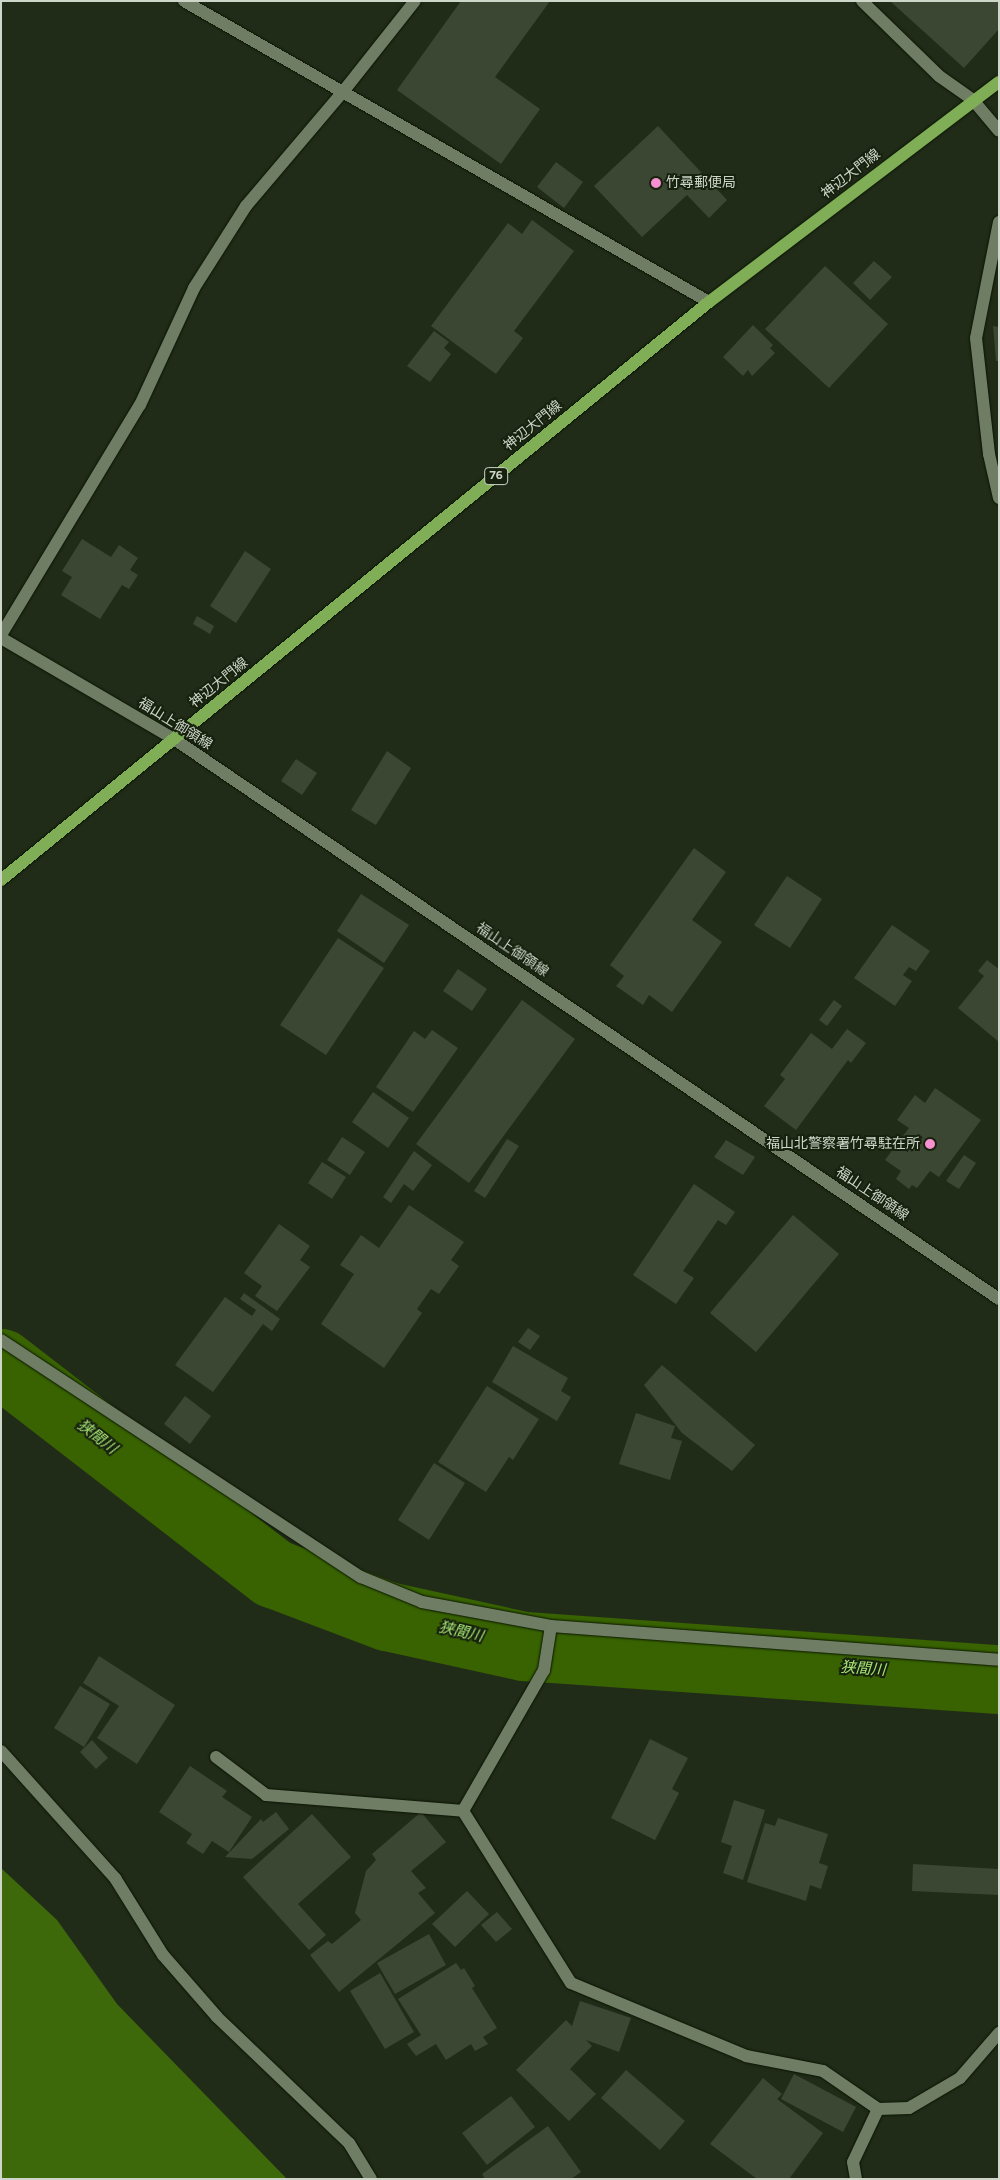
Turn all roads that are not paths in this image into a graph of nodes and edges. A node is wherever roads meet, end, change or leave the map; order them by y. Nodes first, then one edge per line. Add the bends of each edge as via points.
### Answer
1 (184, 1) edge
2 (415, 1) edge
3 (862, 1) edge
4 (999, 82) edge
5 (342, 94) junction
6 (973, 100) junction
7 (999, 131) edge
8 (999, 222) edge
9 (709, 302) junction
10 (999, 498) edge
11 (1, 637) edge
12 (174, 739) junction
13 (1, 880) edge
14 (999, 1299) edge
15 (1, 1340) edge
16 (551, 1626) junction
17 (999, 1660) edge
18 (1, 1751) edge
19 (216, 1757) dead end
20 (462, 1811) junction
21 (999, 2033) edge
22 (878, 2109) junction
23 (371, 2179) edge
24 (856, 2179) edge

1 - 5 street
2 - 5 street
3 - 6 street via 939,76
4 - 6 main road, 神辺大門線 / 76
5 - 9 street
5 - 11 street via 246,206 194,288 140,405
6 - 7 street
6 - 9 main road, 神辺大門線 / 76
8 - 10 street via 976,338 989,454
9 - 12 main road, 神辺大門線 / 76
11 - 12 street, 福山上御領線
12 - 13 main road, 神辺大門線 / 76
12 - 14 street, 福山上御領線
15 - 16 street via 361,1577 422,1602
16 - 17 street
16 - 20 street via 544,1670
18 - 23 street via 116,1878 163,1955 217,2017 348,2144
19 - 20 street via 266,1795
20 - 22 street via 571,1983 746,2056 823,2071
21 - 22 street via 960,2078 909,2108
22 - 24 street via 853,2162

